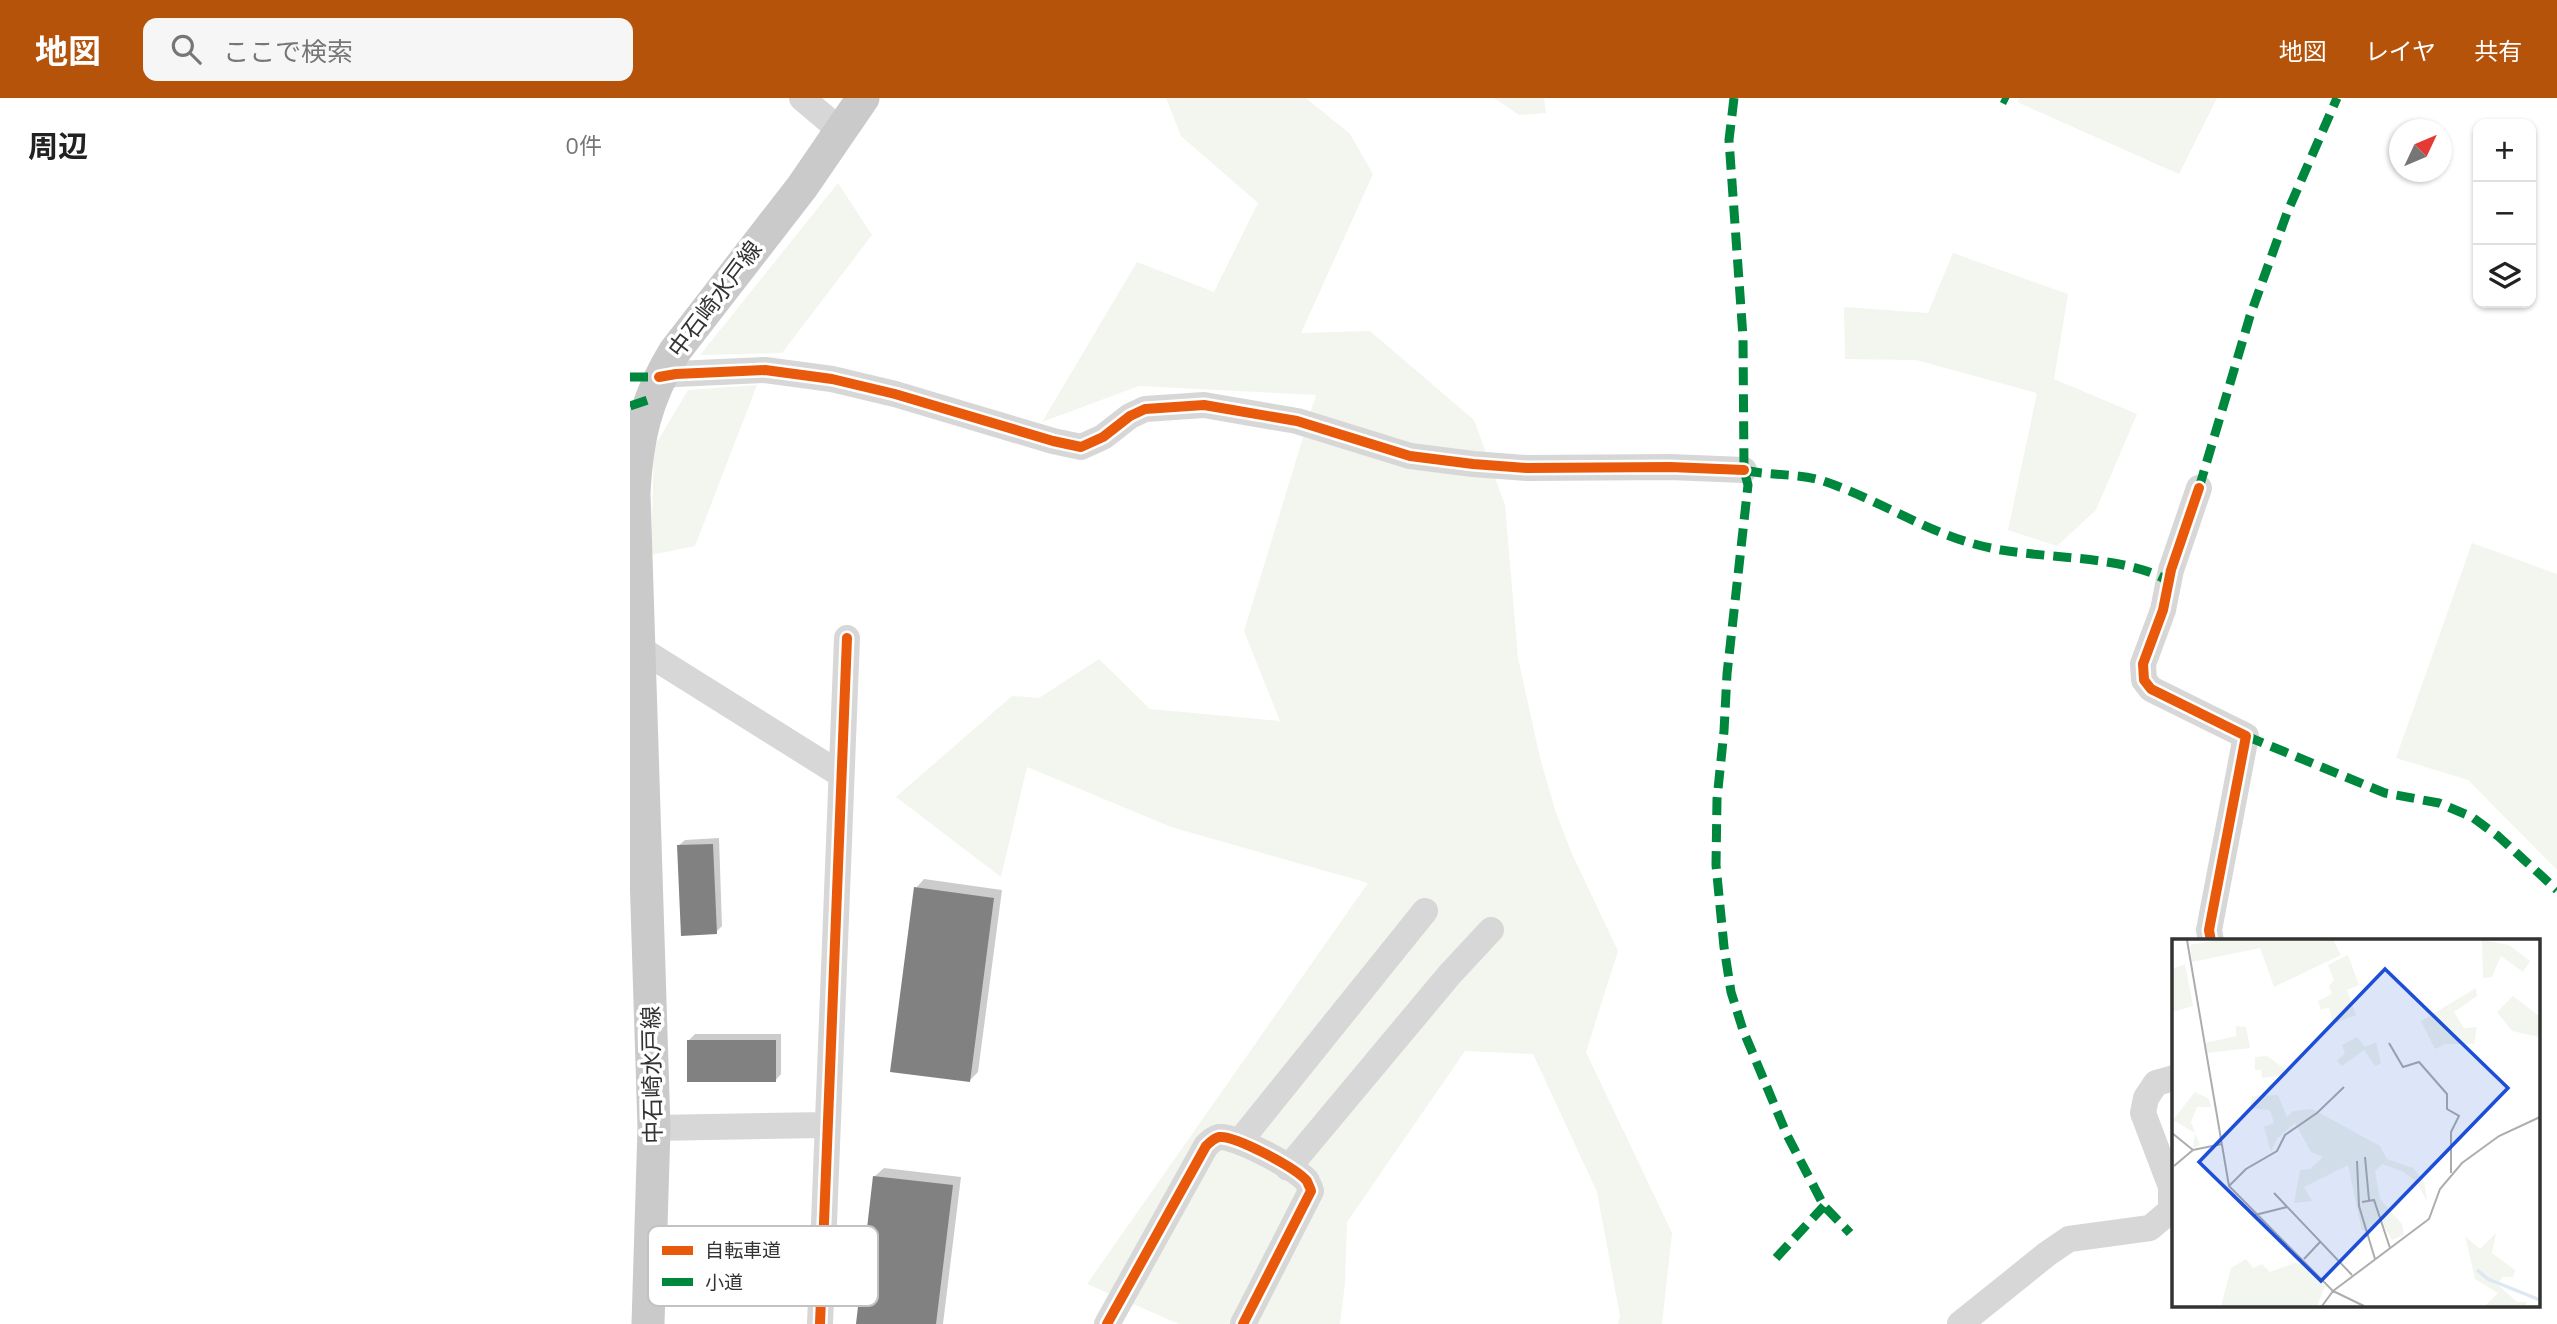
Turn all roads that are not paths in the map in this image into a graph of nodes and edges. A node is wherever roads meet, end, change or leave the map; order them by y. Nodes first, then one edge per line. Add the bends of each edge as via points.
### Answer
1 (802, 98) edge
2 (863, 98) edge
3 (841, 131) junction
4 (659, 377) junction
5 (1744, 470) dead end
6 (2199, 488) dead end
7 (847, 638) dead end
8 (639, 648) junction
9 (840, 774) junction
10 (1425, 912) dead end
11 (1491, 930) dead end
12 (2211, 939) edge
13 (2172, 1079) edge
14 (826, 1125) junction
15 (654, 1128) junction
16 (1240, 1141) junction
17 (1288, 1168) junction
18 (652, 1226) edge
19 (823, 1226) edge
20 (649, 1306) edge
21 (821, 1306) edge
22 (649, 1324) edge
23 (820, 1324) edge
24 (1107, 1324) edge
25 (1243, 1324) edge
26 (1960, 1324) edge

1 - 3 street
2 - 3 main road, 中石崎水戸線
3 - 4 main road, 中石崎水戸線
4 - 5 street via 765,370 832,379 1080,446 1103,437 1145,409 1204,405 1297,421 1410,456 1473,464
4 - 8 main road, 中石崎水戸線 via 640,431 635,465
6 - 12 street via 2143,664 2144,680 2151,689 2246,736
7 - 9 street
8 - 9 street
8 - 15 main road, 中石崎水戸線
9 - 14 street
10 - 16 street
11 - 17 street
13 - 26 street via 2156,1083 2143,1113 2171,1187 2171,1210 2150,1228 2069,1239
14 - 15 street
14 - 19 street
15 - 18 main road, 中石崎水戸線
16 - 17 street
16 - 24 street via 1216,1138 1206,1146
17 - 25 street via 1307,1181 1311,1191
20 - 22 main road, 中石崎水戸線
21 - 23 street

